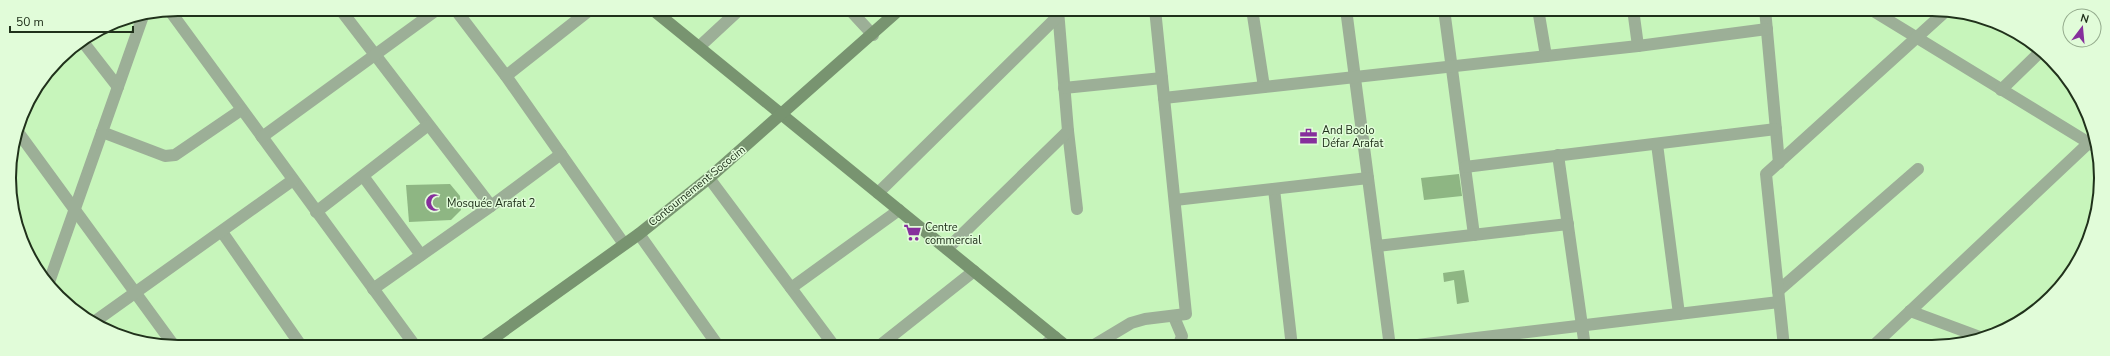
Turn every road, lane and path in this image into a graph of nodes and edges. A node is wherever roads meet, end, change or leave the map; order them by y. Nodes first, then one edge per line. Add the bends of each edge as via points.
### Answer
1 (174, 16) edge
2 (345, 16) edge
3 (428, 16) edge
4 (460, 16) edge
5 (582, 16) edge
6 (661, 16) edge
7 (732, 16) edge
8 (856, 16) edge
9 (892, 16) edge
10 (1054, 16) edge
11 (1058, 16) edge
12 (1156, 16) edge
13 (1253, 16) edge
14 (1347, 16) edge
15 (1445, 16) edge
16 (1539, 16) edge
17 (1634, 16) edge
18 (1766, 16) edge
19 (1881, 16) edge
20 (1941, 16) edge
21 (141, 20) edge
22 (1767, 29) junction
23 (872, 35) junction
24 (1917, 38) junction
25 (86, 44) edge
26 (1638, 46) junction
27 (699, 47) junction
28 (375, 54) junction
29 (2037, 55) edge
30 (1546, 56) junction
31 (1452, 66) junction
32 (506, 76) junction
33 (1355, 77) junction
34 (1162, 78) junction
35 (118, 86) junction
36 (1264, 87) junction
37 (1064, 88) junction
38 (2001, 90) junction
39 (1164, 98) junction
40 (241, 110) junction
41 (782, 115) junction
42 (427, 126) junction
43 (1776, 129) junction
44 (1068, 131) junction
45 (102, 132) junction
46 (22, 137) edge
47 (262, 137) junction
48 (2089, 141) edge
49 (1657, 144) junction
50 (2091, 145) edge
51 (561, 154) junction
52 (1558, 155) junction
53 (1779, 163) junction
54 (1465, 167) junction
55 (1918, 169) dead end
56 (363, 176) junction
57 (709, 178) junction
58 (1368, 178) junction
59 (293, 180) junction
60 (1274, 190) junction
61 (878, 193) junction
62 (1175, 200) junction
63 (491, 206) junction
64 (75, 209) junction
65 (1078, 209) dead end
66 (899, 210) junction
67 (316, 212) junction
68 (1568, 224) junction
69 (222, 232) junction
70 (639, 234) junction
71 (1474, 235) junction
72 (624, 244) junction
73 (1377, 246) junction
74 (947, 249) junction
75 (421, 255) junction
76 (974, 271) junction
77 (50, 278) edge
78 (791, 288) junction
79 (373, 289) junction
80 (136, 294) junction
81 (1779, 297) junction
82 (1910, 311) junction
83 (1679, 314) junction
84 (1174, 317) junction
85 (99, 319) edge
86 (1582, 325) junction
87 (1973, 334) edge
88 (1055, 337) junction
89 (170, 340) edge
90 (297, 340) edge
91 (411, 340) edge
92 (491, 340) edge
93 (714, 340) edge
94 (830, 340) edge
95 (887, 340) edge
96 (1051, 340) edge
97 (1059, 340) edge
98 (1103, 340) edge
99 (1181, 340) edge
100 (1291, 340) edge
101 (1389, 340) edge
102 (1459, 340) edge
103 (1584, 340) edge
104 (1783, 340) edge
105 (1879, 340) edge

1 - 40 street
2 - 28 street
3 - 28 street
4 - 32 street
5 - 32 street
6 - 27 street
7 - 27 street
8 - 23 street
9 - 23 street, Contournement Sococim
10 - 61 street
11 - 37 street
12 - 34 street
13 - 36 street
14 - 33 street
15 - 31 street
16 - 30 street
17 - 26 street
18 - 22 street
19 - 24 street
20 - 24 street
21 - 35 street
22 - 26 street
22 - 43 street
23 - 41 street, Contournement Sococim
24 - 38 street
24 - 53 street
25 - 35 street
26 - 30 street
27 - 41 street
28 - 42 street
28 - 47 street
29 - 38 street
30 - 31 street
31 - 33 street
31 - 54 street
32 - 51 street
33 - 36 street
33 - 58 street
34 - 37 street
34 - 39 street
35 - 45 street
36 - 39 street
37 - 44 street
38 - 48 street
39 - 62 street
40 - 45 street via 175,155 165,156
40 - 47 street
41 - 57 street, Contournement Sococim
41 - 61 street
42 - 56 street
42 - 63 street
43 - 49 street
43 - 53 street
44 - 65 street
44 - 74 street
45 - 64 street
46 - 64 street
47 - 59 street
49 - 52 street
49 - 83 street
50 - 82 street
51 - 63 street
51 - 72 street
52 - 54 street
52 - 68 street
53 - 81 street via 1766,174
54 - 71 street
55 - 81 street
56 - 67 street
56 - 75 street
57 - 70 street, Contournement Sococim
57 - 78 street
58 - 60 street
58 - 73 street
59 - 67 street
59 - 69 street
60 - 62 street
60 - 100 street
61 - 66 street
62 - 84 street via 1186,314
63 - 75 street
64 - 77 street
64 - 80 street
66 - 74 street
66 - 78 street
67 - 79 street
68 - 71 street
68 - 86 street
69 - 80 street
69 - 90 street
70 - 72 street, Contournement Sococim
70 - 93 street
71 - 73 street
72 - 92 street, Contournement Sococim
73 - 101 street
74 - 76 street
75 - 79 street
76 - 88 street
76 - 95 street
78 - 94 street
79 - 91 street
80 - 85 street
80 - 89 street
81 - 83 street
81 - 104 street
82 - 87 street
82 - 105 street
83 - 86 street
84 - 98 street via 1145,319 1131,323
84 - 99 street via 1182,336
86 - 102 street
86 - 103 street
88 - 96 street
88 - 97 street

